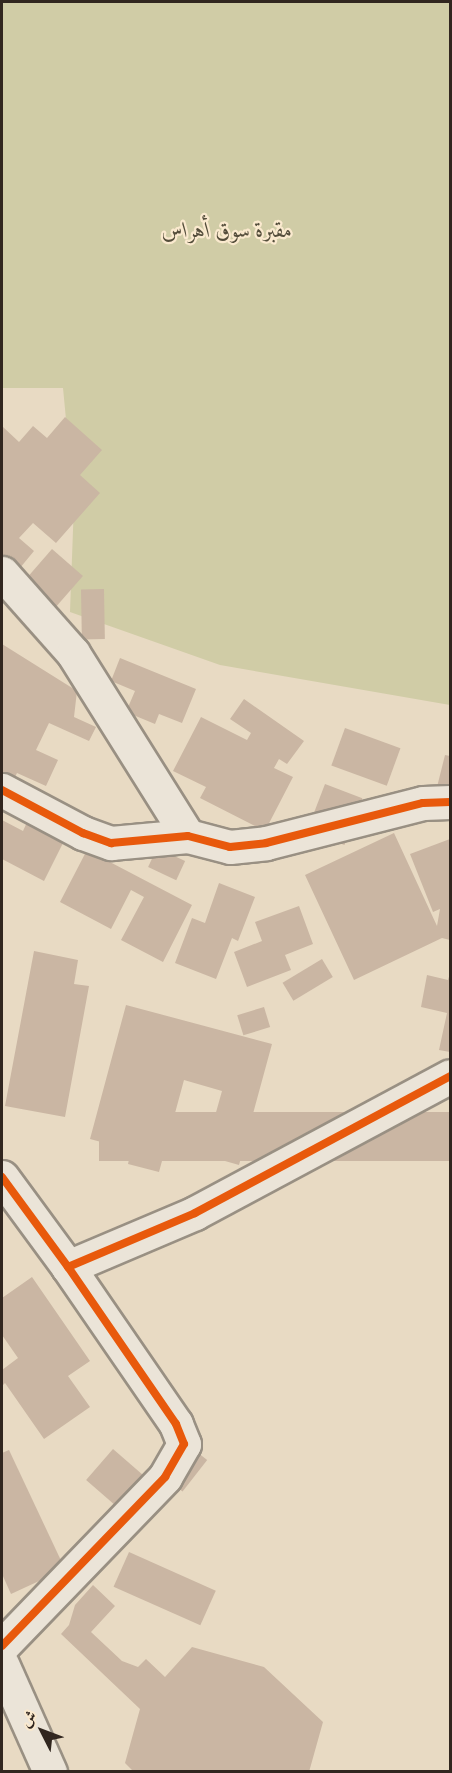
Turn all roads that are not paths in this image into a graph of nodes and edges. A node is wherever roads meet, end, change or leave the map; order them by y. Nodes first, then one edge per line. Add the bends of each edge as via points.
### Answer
1 (3, 579) edge
2 (2, 790) edge
3 (450, 802) edge
4 (188, 836) junction
5 (450, 1076) edge
6 (2, 1177) edge
7 (68, 1267) junction
8 (2, 1646) edge
9 (2, 1664) edge
10 (50, 1772) edge

1 - 4 street via 74,653
2 - 4 street via 83,833 111,843
3 - 4 street via 423,803 266,843 231,847
5 - 7 street via 195,1213
6 - 7 street
7 - 8 street via 176,1424 184,1444 165,1477
9 - 10 street

